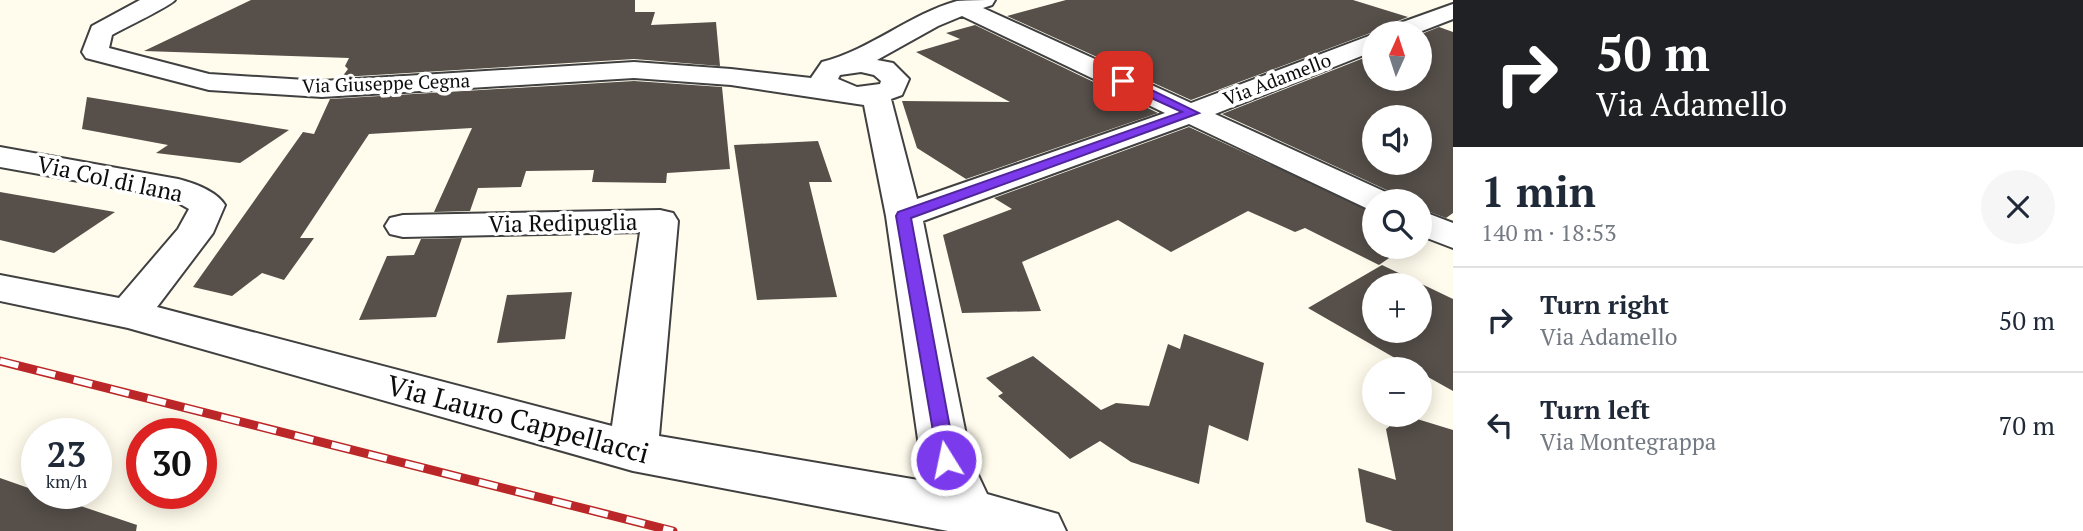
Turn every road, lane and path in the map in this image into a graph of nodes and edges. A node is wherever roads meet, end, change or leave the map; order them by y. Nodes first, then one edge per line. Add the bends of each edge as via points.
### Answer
1 (164, 0) edge
2 (973, 3) edge
3 (1453, 11) edge
4 (1427, 21) edge
5 (897, 40) junction
6 (1362, 47) edge
7 (839, 74) junction
8 (879, 82) junction
9 (1192, 113) junction
10 (0, 156) edge
11 (1362, 193) edge
12 (904, 216) junction
13 (403, 226) dead end
14 (1432, 227) edge
15 (1453, 237) edge
16 (0, 288) edge
17 (128, 314) junction
18 (634, 451) junction
19 (969, 512) junction
20 (1039, 531) edge

1 - 7 street, Via Giuseppe Cegna via 101,31 95,52 209,82 322,89 634,70 731,78
2 - 5 street
2 - 9 street
3 - 4 street
5 - 7 street
5 - 8 street
6 - 9 street, Via Adamello
7 - 8 street, Via Giuseppe Cegna
8 - 12 street
9 - 11 street
9 - 12 street, Via Adamello
10 - 17 street, Via Col di lana via 178,189 208,205 195,233
12 - 19 street via 946,460
13 - 18 street, Via Redipuglia via 660,221
14 - 15 street
16 - 17 street, Via Lauro Cappellacci
17 - 18 street, Via Lauro Cappellacci
18 - 19 street, Via Lauro Cappellacci
19 - 20 street, Via Lauro Cappellacci

